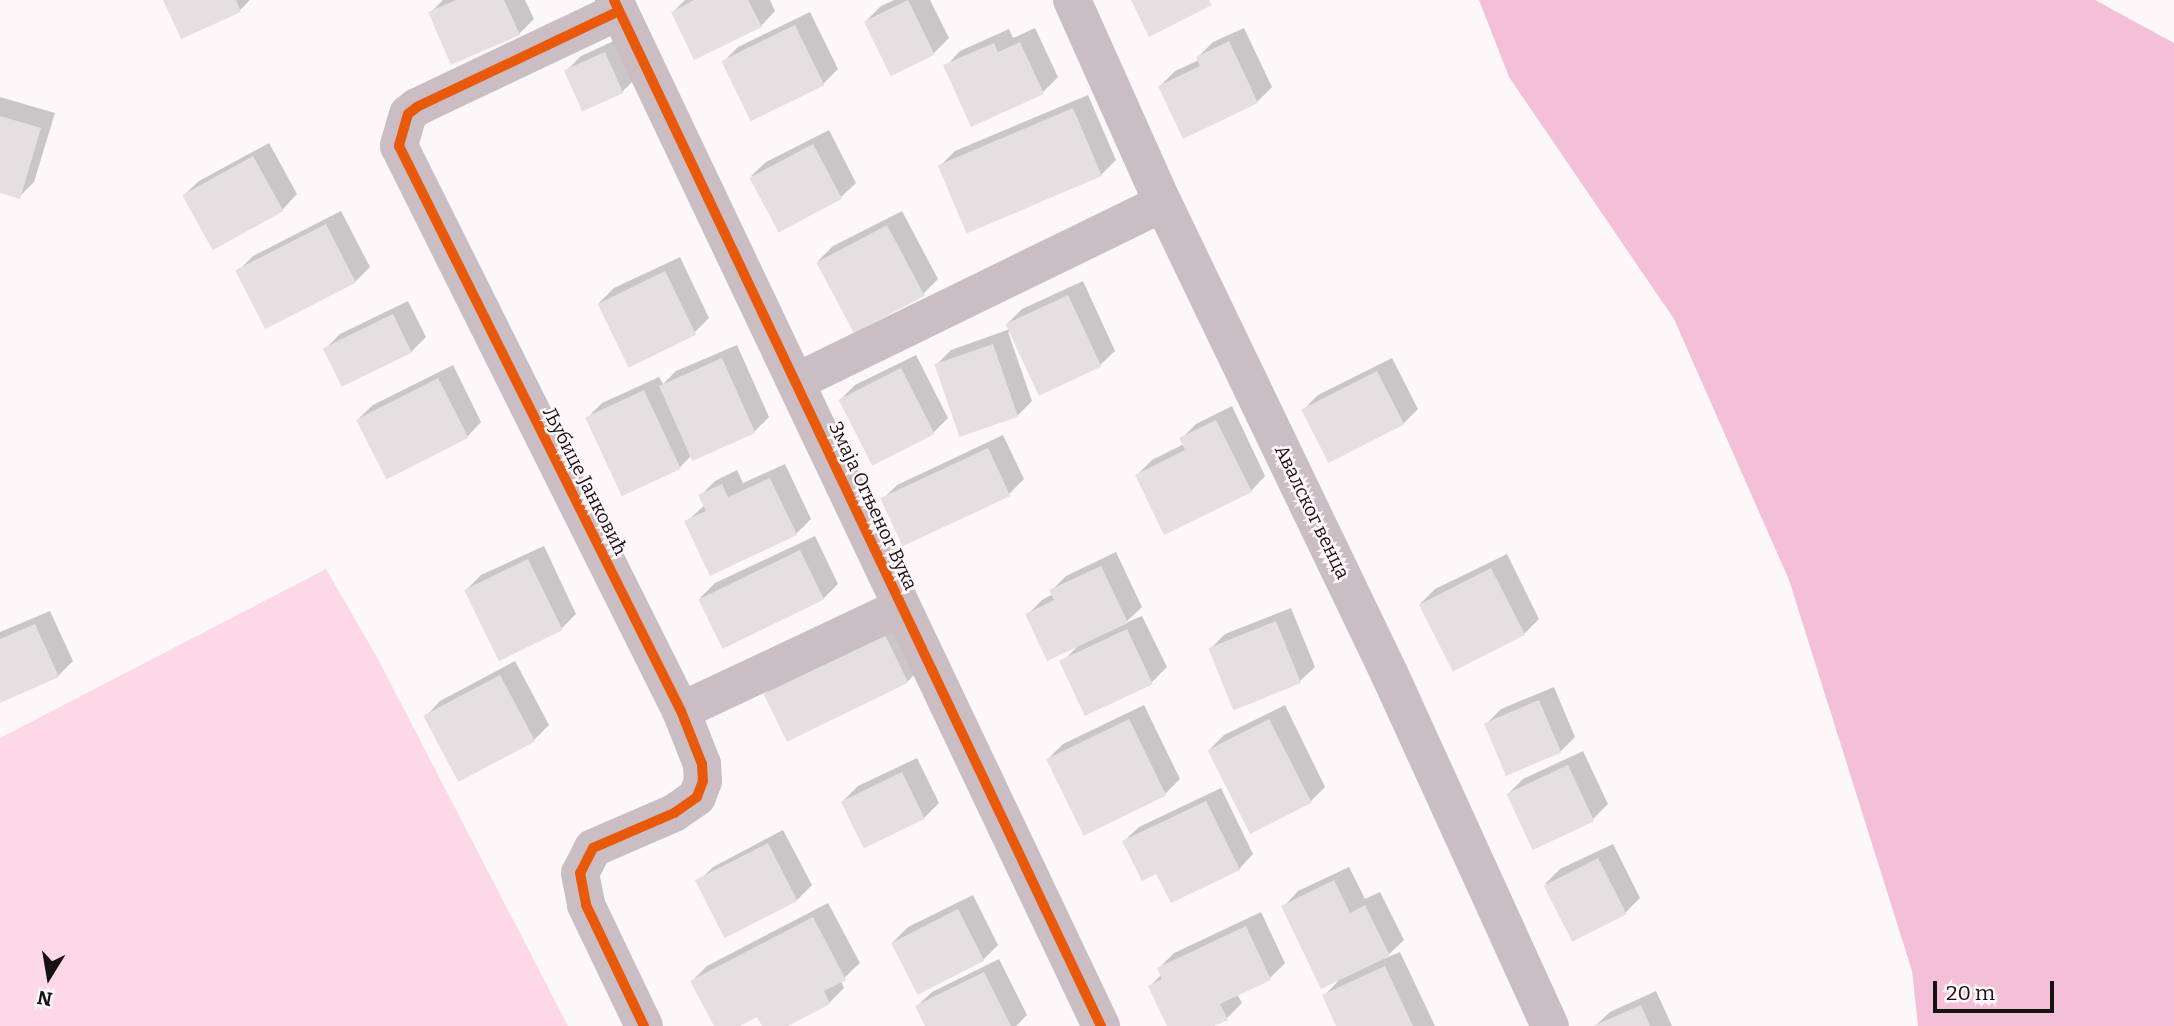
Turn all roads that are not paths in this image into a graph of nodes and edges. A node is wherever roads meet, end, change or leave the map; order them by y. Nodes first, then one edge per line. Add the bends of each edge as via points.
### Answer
1 (1072, 0) edge
2 (617, 6) edge
3 (1163, 203) junction
4 (796, 382) junction
5 (900, 608) junction
6 (681, 711) junction
7 (645, 1026) edge
8 (1101, 1026) edge
9 (1550, 1026) edge

1 - 3 street, Авалског венца
2 - 4 street, Змаја Огњеног Вука
2 - 6 street, Љубице Јанковић via 417,107 408,114 399,146
3 - 4 street
3 - 9 street, Авалског венца via 1389,673
4 - 5 street, Змаја Огњеног Вука
5 - 6 street
5 - 8 street, Змаја Огњеног Вука
6 - 7 street, Љубице Јанковић via 702,764 703,781 697,797 674,813 593,848 580,873 586,905

